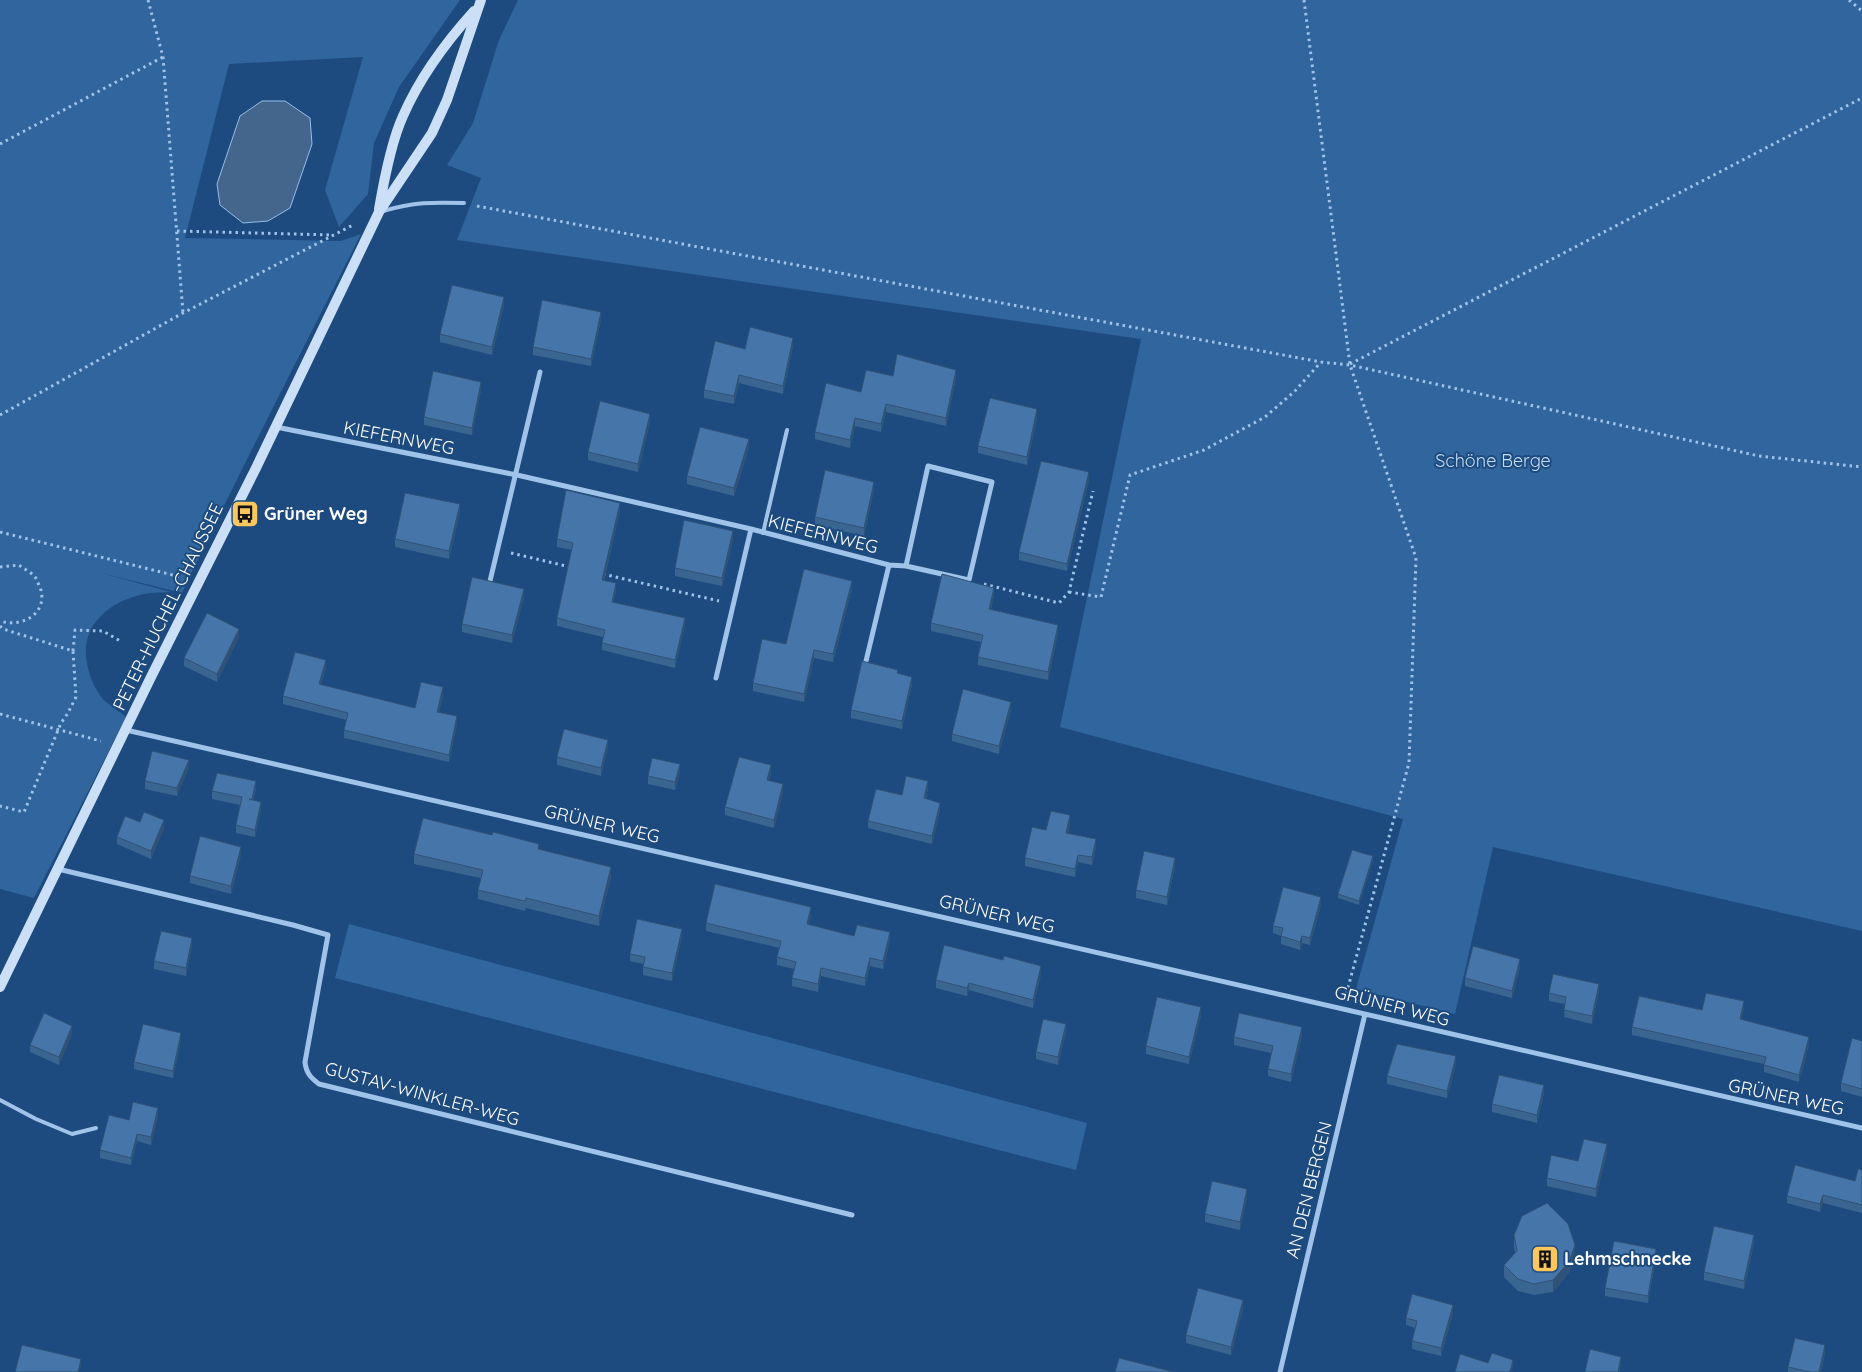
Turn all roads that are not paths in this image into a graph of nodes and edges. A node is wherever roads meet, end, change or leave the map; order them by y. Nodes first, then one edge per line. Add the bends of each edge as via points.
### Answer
1 (478, 4) edge
2 (464, 203) road end
3 (379, 212) junction
4 (540, 372) dead end
5 (276, 427) junction
6 (787, 430) dead end
7 (517, 475) junction
8 (751, 529) junction
9 (763, 533) junction
10 (889, 565) junction
11 (906, 566) junction
12 (490, 581) edge
13 (866, 661) edge
14 (716, 678) dead end
15 (125, 730) junction
16 (58, 869) junction
17 (0, 988) edge
18 (1365, 1014) junction
19 (0, 1100) edge
20 (96, 1128) dead end
21 (1862, 1128) edge
22 (852, 1215) dead end
23 (1280, 1372) edge

1 - 3 street via 448,100 432,133
1 - 3 street via 449,39 402,117 385,173
2 - 3 lane via 425,202
3 - 5 street, PETER-HUCHEL-CHAUSSEE
4 - 7 street
5 - 7 street, KIEFERNWEG
5 - 15 street, PETER-HUCHEL-CHAUSSEE
6 - 9 lane
7 - 8 street, KIEFERNWEG
7 - 12 street
8 - 9 street, KIEFERNWEG
8 - 14 street, KIEFERNWEG
9 - 10 street, KIEFERNWEG
10 - 11 street, KIEFERNWEG
10 - 13 street, KIEFERNWEG
11 - 11 street, KIEFERNWEG via 928,466 992,482 969,580
15 - 16 street, PETER-HUCHEL-CHAUSSEE
15 - 18 street, GRÜNER WEG
16 - 17 street, PETER-HUCHEL-CHAUSSEE
16 - 22 street, GUSTAV-WINKLER-WEG via 328,935 305,1062 311,1078 319,1084
18 - 21 street, GRÜNER WEG
18 - 23 street, AN DEN BERGEN
19 - 20 lane via 72,1134

